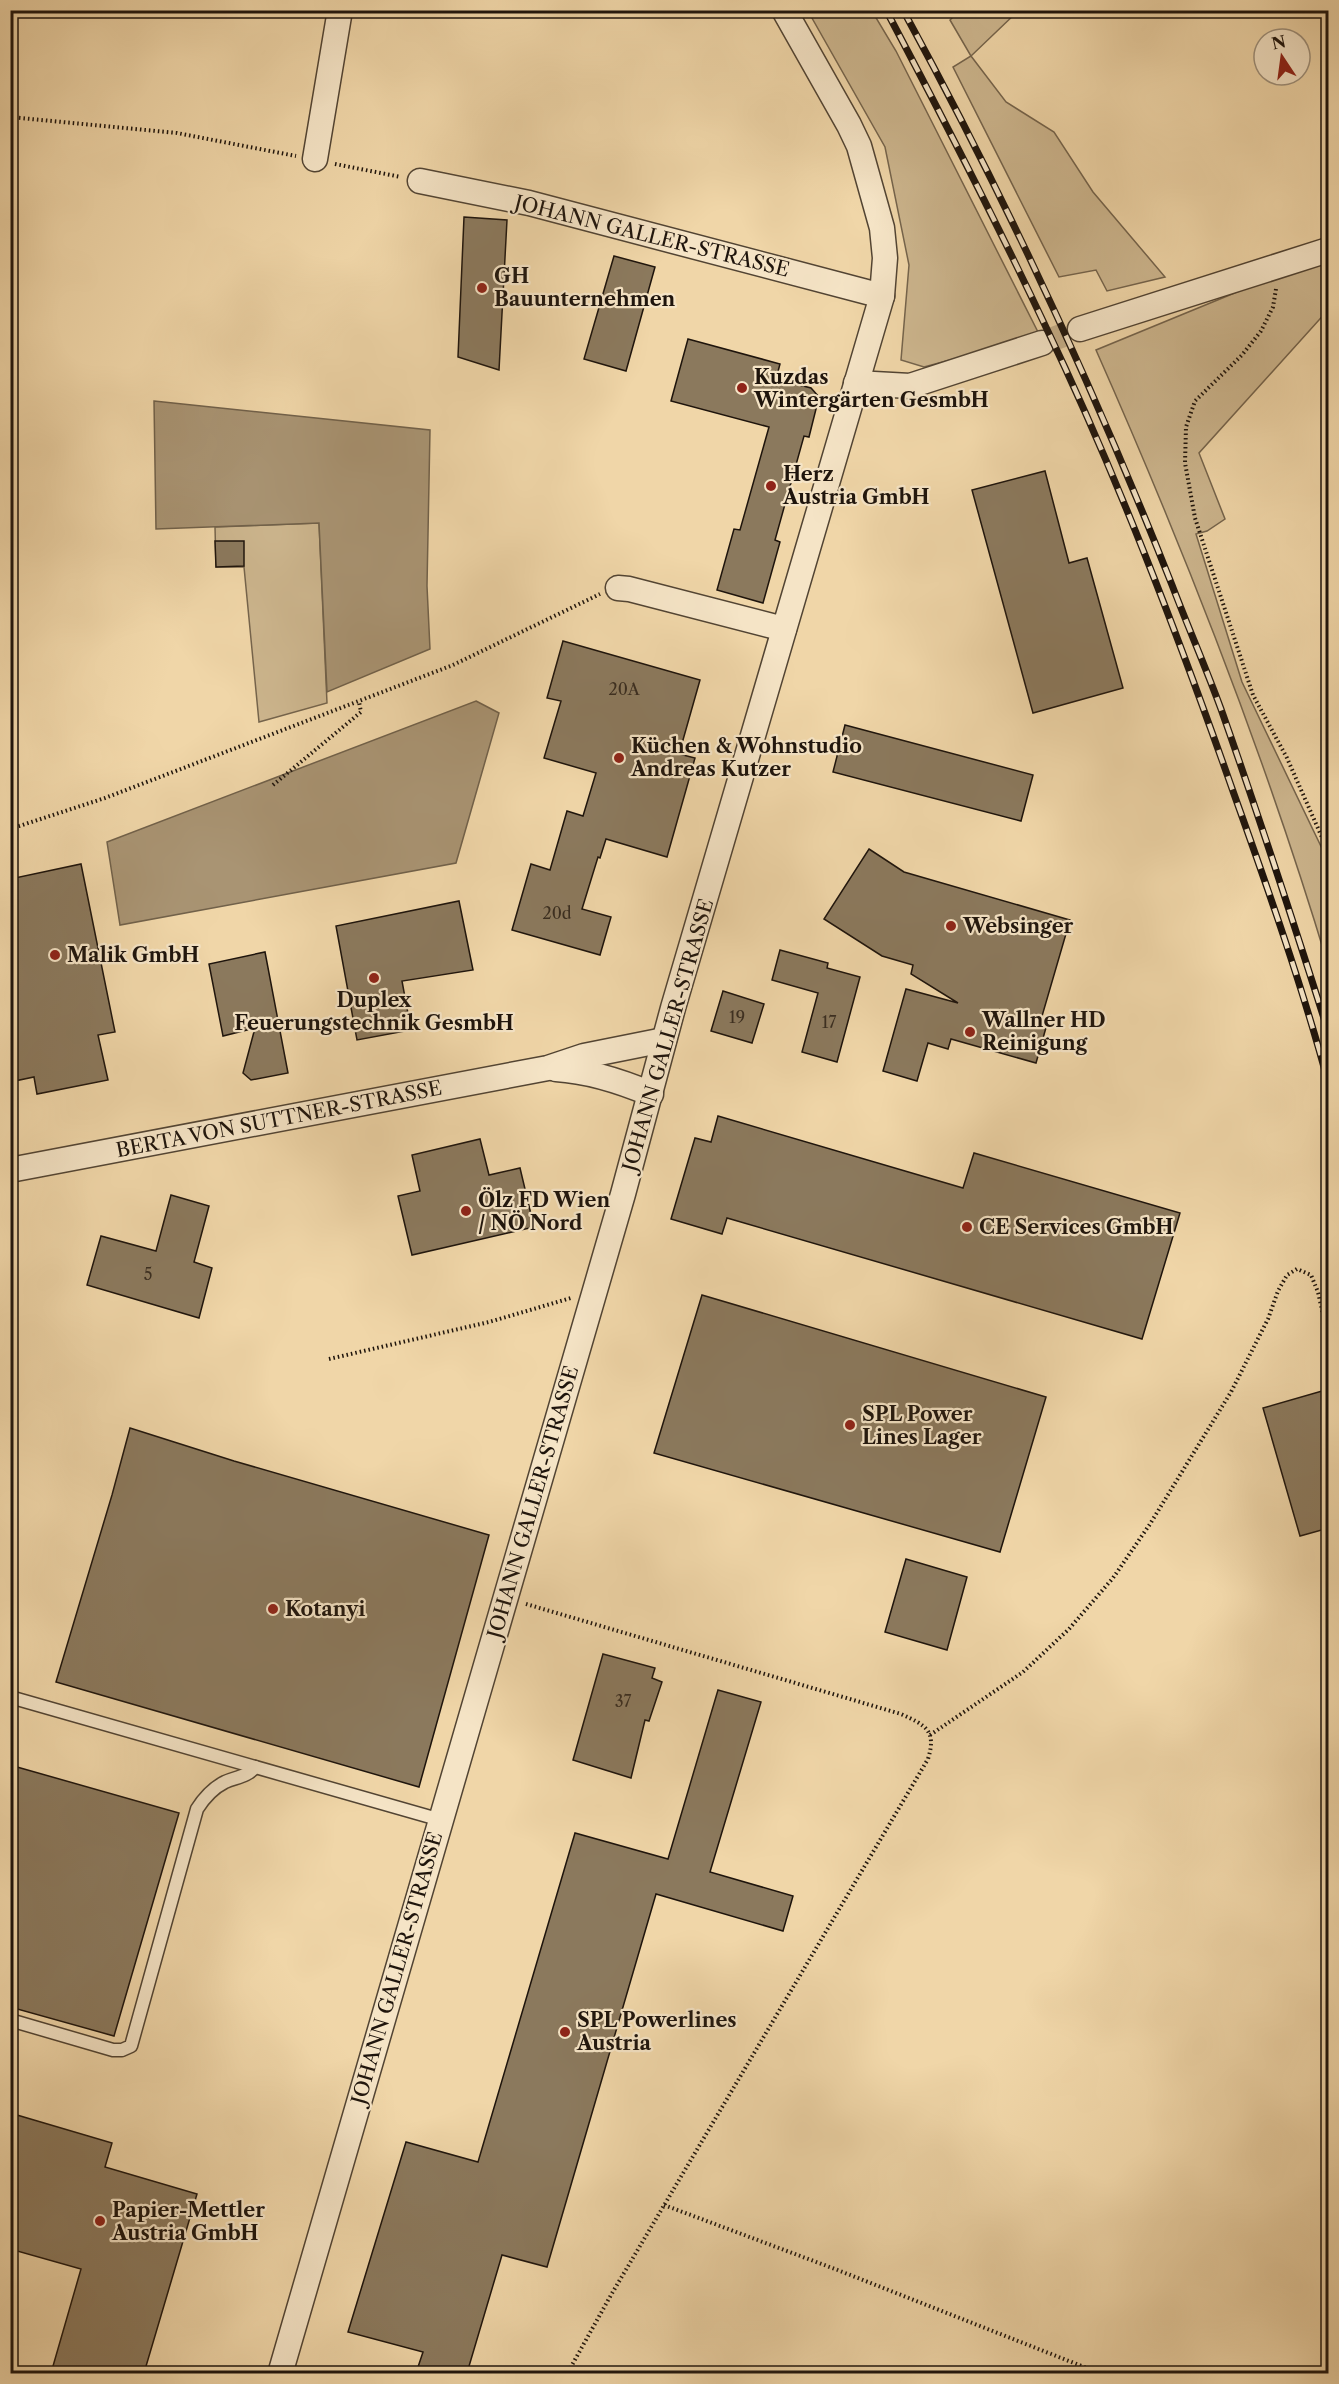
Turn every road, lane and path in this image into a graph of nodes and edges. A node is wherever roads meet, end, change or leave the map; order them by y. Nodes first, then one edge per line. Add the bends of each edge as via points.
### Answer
1 (340, 10) edge
2 (784, 10) edge
3 (10, 117) edge
4 (315, 159) junction
5 (420, 181) joint
6 (1329, 250) edge
7 (1280, 265) junction
8 (882, 296) junction
9 (1080, 329) tunnel mouth
10 (1042, 343) tunnel mouth
11 (856, 383) junction
12 (618, 588) joint
13 (784, 629) junction
14 (359, 702) junction
15 (273, 785) dead end
16 (10, 829) edge
17 (1329, 851) edge
18 (664, 1040) junction
19 (548, 1068) junction
20 (651, 1094) junction
21 (10, 1170) edge
22 (595, 1291) junction
23 (1329, 1337) edge
24 (329, 1359) dead end
25 (505, 1598) junction
26 (10, 1697) edge
27 (930, 1735) junction
28 (255, 1767) junction
29 (441, 1820) junction
30 (10, 2020) edge
31 (664, 2205) junction
32 (280, 2373) edge
33 (567, 2373) edge
34 (1102, 2373) edge

1 - 4 street
2 - 8 street, JOHANN GALLER-STRASSE via 859,146 882,228
3 - 4 path via 177,133
4 - 5 path
5 - 8 street, JOHANN GALLER-STRASSE via 529,202
6 - 7 street
7 - 9 street
7 - 17 path via 1273,307 1261,331 1195,401 1186,427 1185,464 1195,518 1253,696 1287,758
8 - 11 street, JOHANN GALLER-STRASSE
10 - 11 street via 910,386
11 - 13 street, JOHANN GALLER-STRASSE
12 - 13 street
12 - 14 path via 453,665
13 - 18 street, JOHANN GALLER-STRASSE
14 - 15 path via 361,712
14 - 16 path via 105,798
18 - 19 street, BERTA VON SUTTNER-STRASSE via 584,1056
18 - 20 street, JOHANN GALLER-STRASSE
19 - 20 street, BERTA VON SUTTNER-STRASSE via 579,1071
19 - 21 street, BERTA VON SUTTNER-STRASSE
20 - 22 street, JOHANN GALLER-STRASSE
22 - 24 path via 489,1322
22 - 25 street, JOHANN GALLER-STRASSE
23 - 27 path via 1311,1275 1297,1269 1287,1275 1230,1392 1113,1578 1069,1629 1023,1672
25 - 27 path via 901,1714 924,1725
25 - 29 street, JOHANN GALLER-STRASSE
26 - 28 lane
27 - 31 path via 928,1759
28 - 29 lane
28 - 30 lane via 224,1783 197,1809 131,2046 113,2050
29 - 32 street, JOHANN GALLER-STRASSE
31 - 33 path
31 - 34 path

